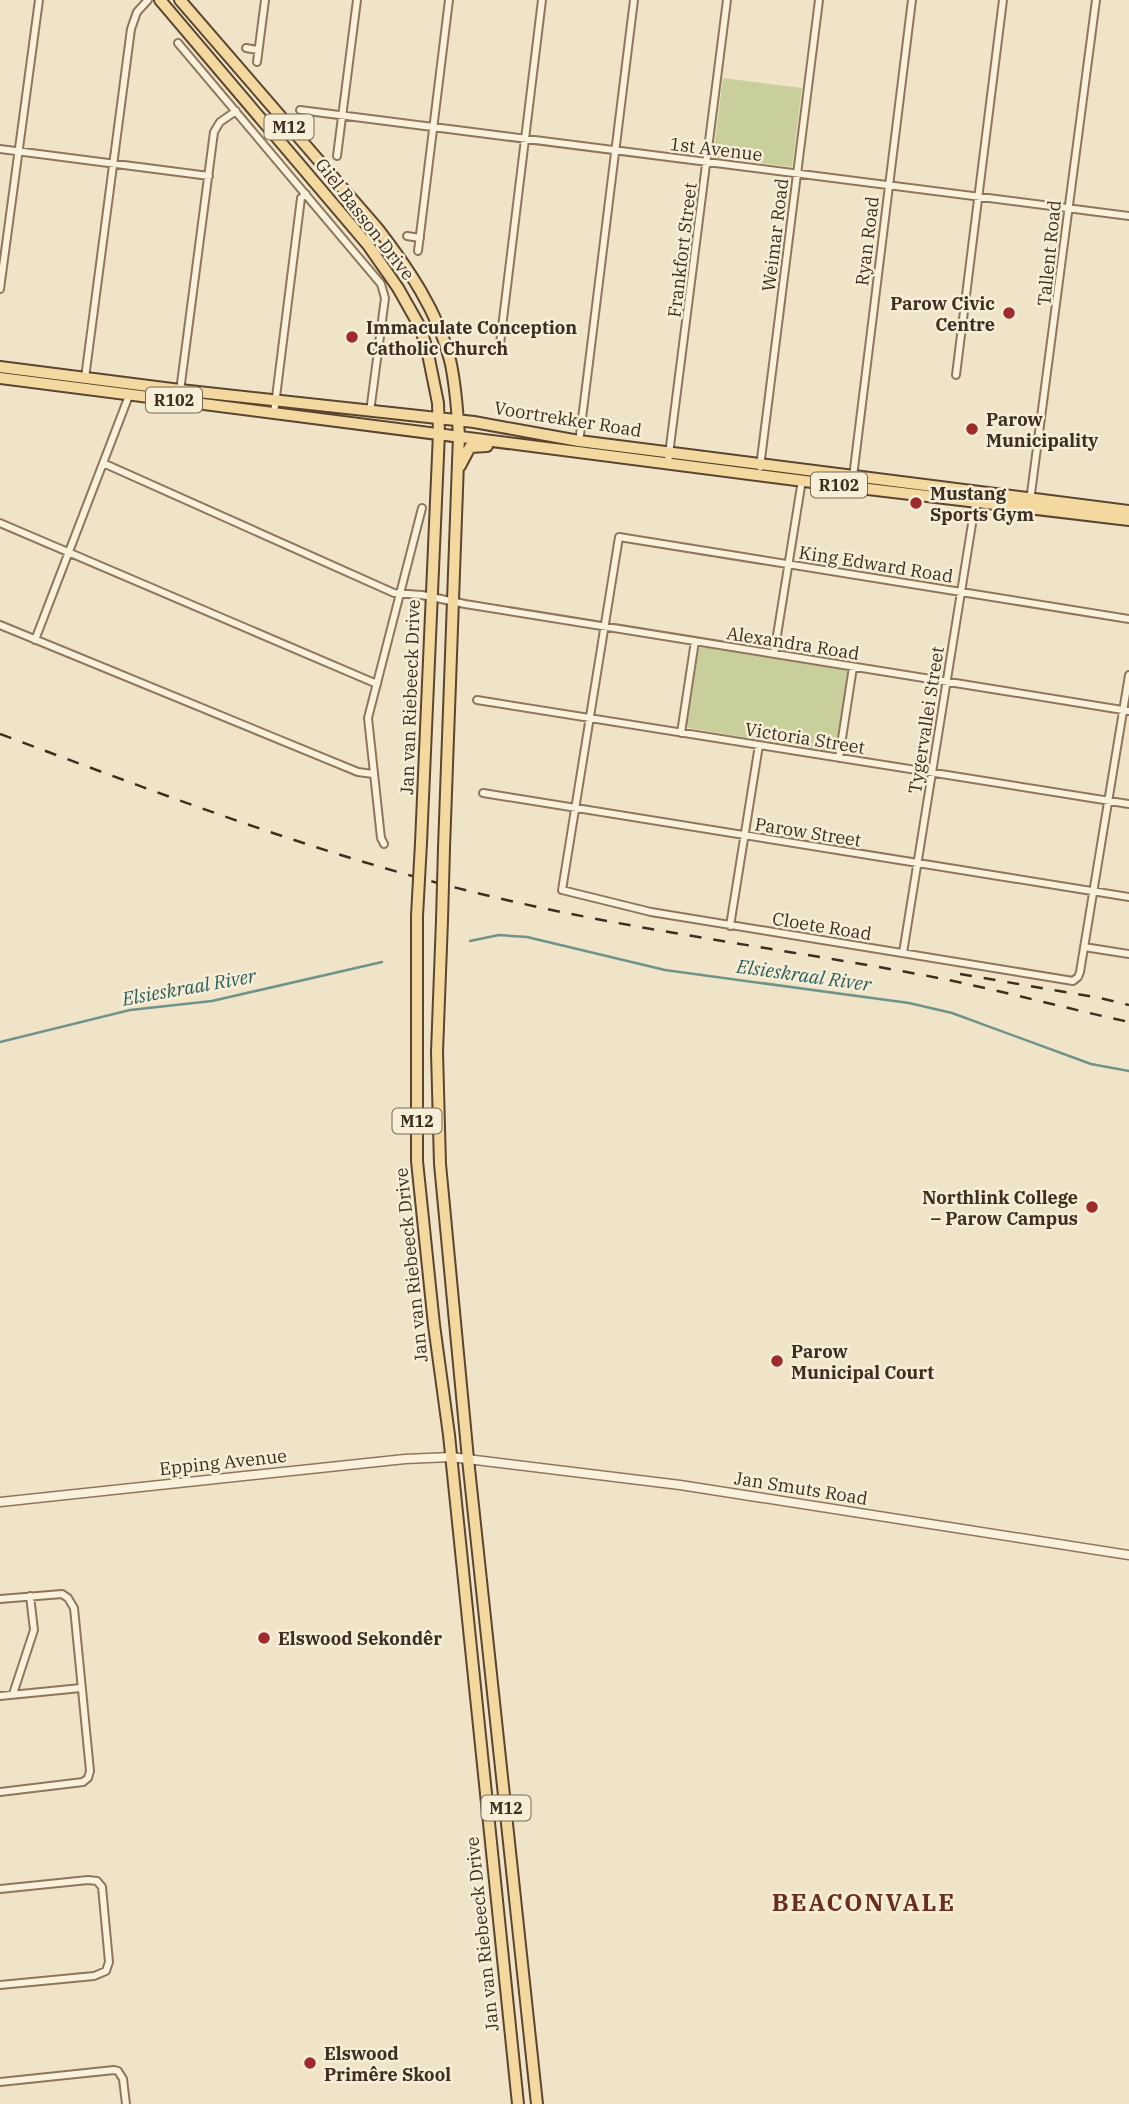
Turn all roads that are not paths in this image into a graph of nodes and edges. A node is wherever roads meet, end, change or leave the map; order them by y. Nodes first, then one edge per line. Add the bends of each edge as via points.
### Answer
1 (39, 0) edge
2 (148, 0) edge
3 (160, 0) edge
4 (180, 0) edge
5 (265, 0) edge
6 (357, 0) edge
7 (449, 0) edge
8 (542, 0) edge
9 (634, 0) edge
10 (727, 0) edge
11 (819, 0) edge
12 (912, 0) edge
13 (1003, 0) edge
14 (1096, 0) edge
15 (178, 43) dead end
16 (246, 48) dead end
17 (258, 50) junction
18 (257, 62) dead end
19 (300, 110) dead end
20 (236, 111) junction
21 (342, 116) junction
22 (433, 128) junction
23 (525, 139) junction
24 (0, 149) edge
25 (615, 151) junction
26 (19, 152) junction
27 (337, 156) dead end
28 (706, 162) junction
29 (114, 164) junction
30 (797, 173) junction
31 (209, 176) junction
32 (888, 185) junction
33 (306, 194) junction
34 (979, 197) junction
35 (1068, 208) junction
36 (1129, 216) edge
37 (407, 236) dead end
38 (419, 238) junction
39 (418, 251) dead end
40 (0, 289) edge
41 (499, 352) dead end
42 (0, 367) edge
43 (956, 375) dead end
44 (0, 378) edge
45 (85, 383) junction
46 (130, 389) junction
47 (180, 395) junction
48 (275, 407) junction
49 (370, 412) junction
50 (439, 420) junction
51 (457, 421) junction
52 (439, 433) junction
53 (458, 435) junction
54 (526, 444) junction
55 (578, 446) junction
56 (669, 457) junction
57 (103, 463) junction
58 (760, 469) junction
59 (802, 474) junction
60 (457, 476) junction
61 (852, 482) junction
62 (977, 496) junction
63 (1030, 504) junction
64 (422, 508) dead end
65 (1129, 511) edge
66 (1129, 520) edge
67 (0, 523) edge
68 (68, 552) junction
69 (788, 564) junction
70 (961, 592) junction
71 (401, 593) junction
72 (431, 597) junction
73 (453, 601) junction
74 (1129, 619) edge
75 (0, 625) edge
76 (605, 627) junction
77 (35, 640) junction
78 (695, 641) junction
79 (774, 654) junction
80 (853, 667) junction
81 (1129, 675) edge
82 (947, 682) junction
83 (377, 684) junction
84 (477, 700) dead end
85 (1126, 711) edge
86 (590, 718) junction
87 (681, 733) junction
88 (759, 745) junction
89 (839, 758) junction
90 (932, 773) junction
91 (373, 774) junction
92 (483, 793) dead end
93 (1108, 801) junction
94 (1129, 804) edge
95 (575, 808) junction
96 (744, 835) junction
97 (384, 844) dead end
98 (918, 863) junction
99 (1093, 892) junction
100 (1129, 898) edge
101 (730, 926) junction
102 (1084, 947) junction
103 (903, 953) junction
104 (1129, 954) edge
105 (451, 1457) junction
106 (468, 1459) junction
107 (0, 1502) edge
108 (1129, 1555) edge
109 (30, 1596) junction
110 (0, 1600) edge
111 (81, 1688) junction
112 (13, 1695) junction
113 (0, 1696) edge
114 (0, 1792) edge
115 (0, 1889) edge
116 (0, 1985) edge
117 (0, 2081) edge
118 (126, 2104) edge
119 (518, 2104) edge
120 (537, 2104) edge

1 - 26 street
2 - 29 street via 131,29
3 - 50 main road, Giel Basson Drive / M12 via 368,245 398,288 428,349
4 - 51 main road, Giel Basson Drive / M12 via 405,265 444,340
5 - 17 street
6 - 21 street
7 - 22 street
8 - 23 street
9 - 25 street
10 - 28 street, Frankfort Street
11 - 30 street, Weimar Road
12 - 32 street, Ryan Road
13 - 34 street
14 - 35 street, Tallent Road
15 - 20 street
16 - 17 street
17 - 18 street
19 - 21 street, 1st Avenue
20 - 31 street via 216,126
20 - 33 street
21 - 22 street, 1st Avenue
21 - 27 street
22 - 23 street, 1st Avenue
22 - 38 street
23 - 25 street, 1st Avenue
23 - 41 street
24 - 26 street
25 - 28 street, 1st Avenue
25 - 55 street
26 - 29 street
26 - 40 street
28 - 30 street, 1st Avenue
28 - 56 street, Frankfort Street
29 - 31 street
29 - 45 street
30 - 32 street, 1st Avenue
30 - 58 street, Weimar Road
31 - 47 street
32 - 34 street, 1st Avenue
32 - 61 street, Ryan Road
33 - 48 street via 301,198
33 - 49 street via 384,292
34 - 35 street, 1st Avenue
34 - 43 street
35 - 36 street, 1st Avenue
35 - 63 street, Tallent Road
37 - 38 street
38 - 39 street
42 - 45 main road, Voortrekker Road / R102
44 - 45 main road, Voortrekker Road / R102
45 - 46 main road, Voortrekker Road / R102
46 - 47 main road, Voortrekker Road / R102
46 - 57 street
47 - 48 main road, Voortrekker Road / R102
48 - 49 main road, Voortrekker Road / R102
48 - 52 main road, Voortrekker Road / R102
49 - 50 main road, Voortrekker Road / R102
50 - 51 main road, Voortrekker Road / R102
50 - 52 main road, Jan van Riebeeck Drive / M12
51 - 53 main road, Jan van Riebeeck Drive / M12
51 - 55 main road, Voortrekker Road / R102 via 505,427
52 - 53 main road, Voortrekker Road / R102
52 - 72 main road, Jan van Riebeeck Drive / M12
53 - 54 main road, Voortrekker Road / R102
53 - 60 main road, Jan van Riebeeck Drive / M12
54 - 55 main road, Voortrekker Road / R102
54 - 60 main road via 474,445 466,451
55 - 56 main road, Voortrekker Road / R102
56 - 58 main road, Voortrekker Road / R102
57 - 68 street
57 - 71 street, Alexandra Road
58 - 59 main road, Voortrekker Road / R102
59 - 61 main road, Voortrekker Road / R102
59 - 69 street
60 - 73 main road, Jan van Riebeeck Drive / M12
61 - 62 main road, Voortrekker Road / R102
62 - 63 main road, Voortrekker Road / R102
62 - 70 street, Tygervallei Street
63 - 65 main road, Voortrekker Road / R102
63 - 66 main road, Voortrekker Road / R102
64 - 71 street
67 - 68 street
68 - 77 street
68 - 83 street
69 - 70 street, King Edward Road
69 - 76 street, King Edward Road via 619,537
69 - 79 street
70 - 74 street, King Edward Road
70 - 82 street, Tygervallei Street
71 - 72 street, Alexandra Road
71 - 83 street
72 - 73 street, Alexandra Road
72 - 105 main road, Jan van Riebeeck Drive / M12, bridge via 417,916 417,1161
73 - 76 street, Alexandra Road
73 - 106 main road, Jan van Riebeeck Drive / M12, bridge via 437,1052 440,1164
75 - 77 street
76 - 78 street, Alexandra Road
76 - 86 street
77 - 91 street via 358,772
78 - 79 street, Alexandra Road
78 - 87 street
79 - 80 street, Alexandra Road
80 - 82 street, Alexandra Road
80 - 89 street
81 - 85 street
82 - 85 street, Alexandra Road
82 - 90 street, Tygervallei Street
83 - 91 street via 368,718
84 - 86 street, Victoria Street
85 - 93 street
86 - 87 street, Victoria Street
86 - 95 street
87 - 88 street, Victoria Street
88 - 89 street, Victoria Street
88 - 96 street
89 - 90 street, Victoria Street
90 - 93 street, Victoria Street
90 - 98 street, Tygervallei Street
91 - 97 street
92 - 95 street, Parow Street
93 - 94 street, Victoria Street
93 - 99 street
95 - 96 street, Parow Street
95 - 101 street, Cloete Road via 562,890
96 - 98 street, Parow Street
96 - 101 street
98 - 99 street, Parow Street
98 - 103 street, Tygervallei Street
99 - 100 street, Parow Street
99 - 102 street
101 - 103 street, Cloete Road
102 - 103 street, Cloete Road via 1079,977 1070,981
102 - 104 street
105 - 106 street, Epping Avenue
105 - 107 street, Epping Avenue
105 - 119 main road, Jan van Riebeeck Drive / M12
106 - 108 street, Jan Smuts Road via 680,1485
106 - 120 main road, Jan van Riebeeck Drive / M12
109 - 110 street
109 - 111 street via 62,1594 74,1608
109 - 112 street via 34,1630
111 - 112 street
111 - 114 street via 88,1778 74,1784
112 - 113 street
115 - 116 street via 94,1880 102,1887 109,1962 106,1971 94,1976
117 - 118 street via 114,2070 123,2079

